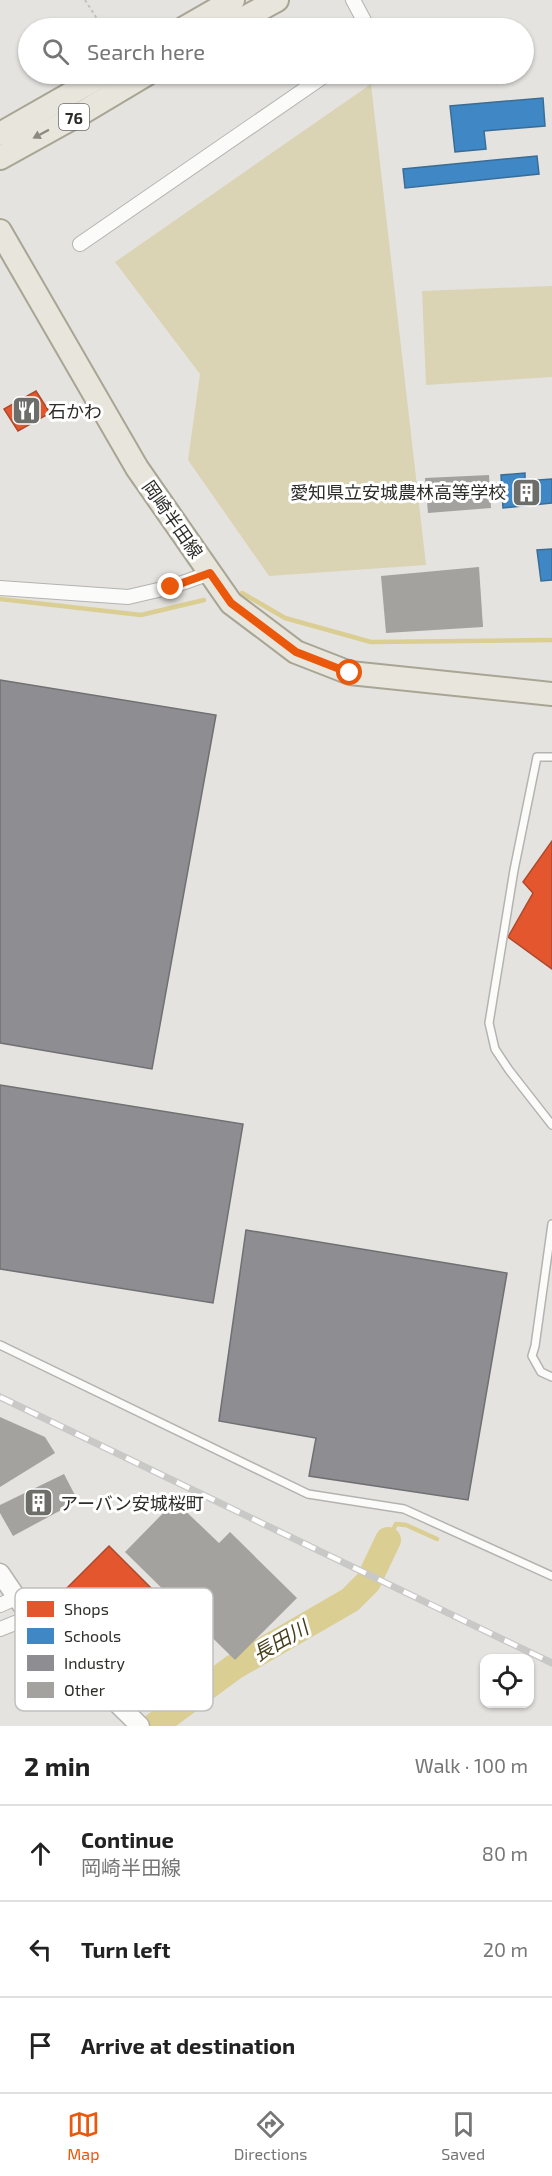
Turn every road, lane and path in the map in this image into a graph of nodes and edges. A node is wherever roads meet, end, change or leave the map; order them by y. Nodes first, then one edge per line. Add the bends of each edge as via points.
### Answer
1 (85, 0) edge
2 (233, 0) edge
3 (277, 0) edge
4 (353, 0) edge
5 (97, 18) edge
6 (201, 18) edge
7 (244, 18) edge
8 (363, 18) edge
9 (88, 84) edge
10 (130, 84) edge
11 (312, 84) edge
12 (0, 134) edge
13 (0, 158) edge
14 (0, 231) edge
15 (80, 244) dead end
16 (210, 573) junction
17 (0, 588) edge
18 (552, 694) edge
19 (552, 757) edge
20 (552, 1125) edge
21 (552, 1224) edge
22 (0, 1345) edge
23 (552, 1377) edge
24 (0, 1573) edge
25 (552, 1576) edge
26 (15, 1593) edge
27 (15, 1598) edge
28 (0, 1605) edge
29 (15, 1623) edge
30 (0, 1629) edge
31 (125, 1711) edge
32 (140, 1726) edge

1 - 5 path
2 - 6 main road
3 - 7 main road
4 - 8 street
9 - 12 main road, 76
10 -> 13 main road, 76
11 - 15 street
14 - 16 main road, 岡崎半田線 via 137,468
16 - 17 street via 128,597
16 - 18 main road, 岡崎半田線 via 231,603 296,652 350,673
19 - 20 lane via 537,757 489,1023 495,1049
21 - 23 lane via 532,1356 541,1372
22 - 25 lane via 308,1494 404,1509
24 - 26 street
27 - 28 street
29 - 30 street
31 - 32 street

